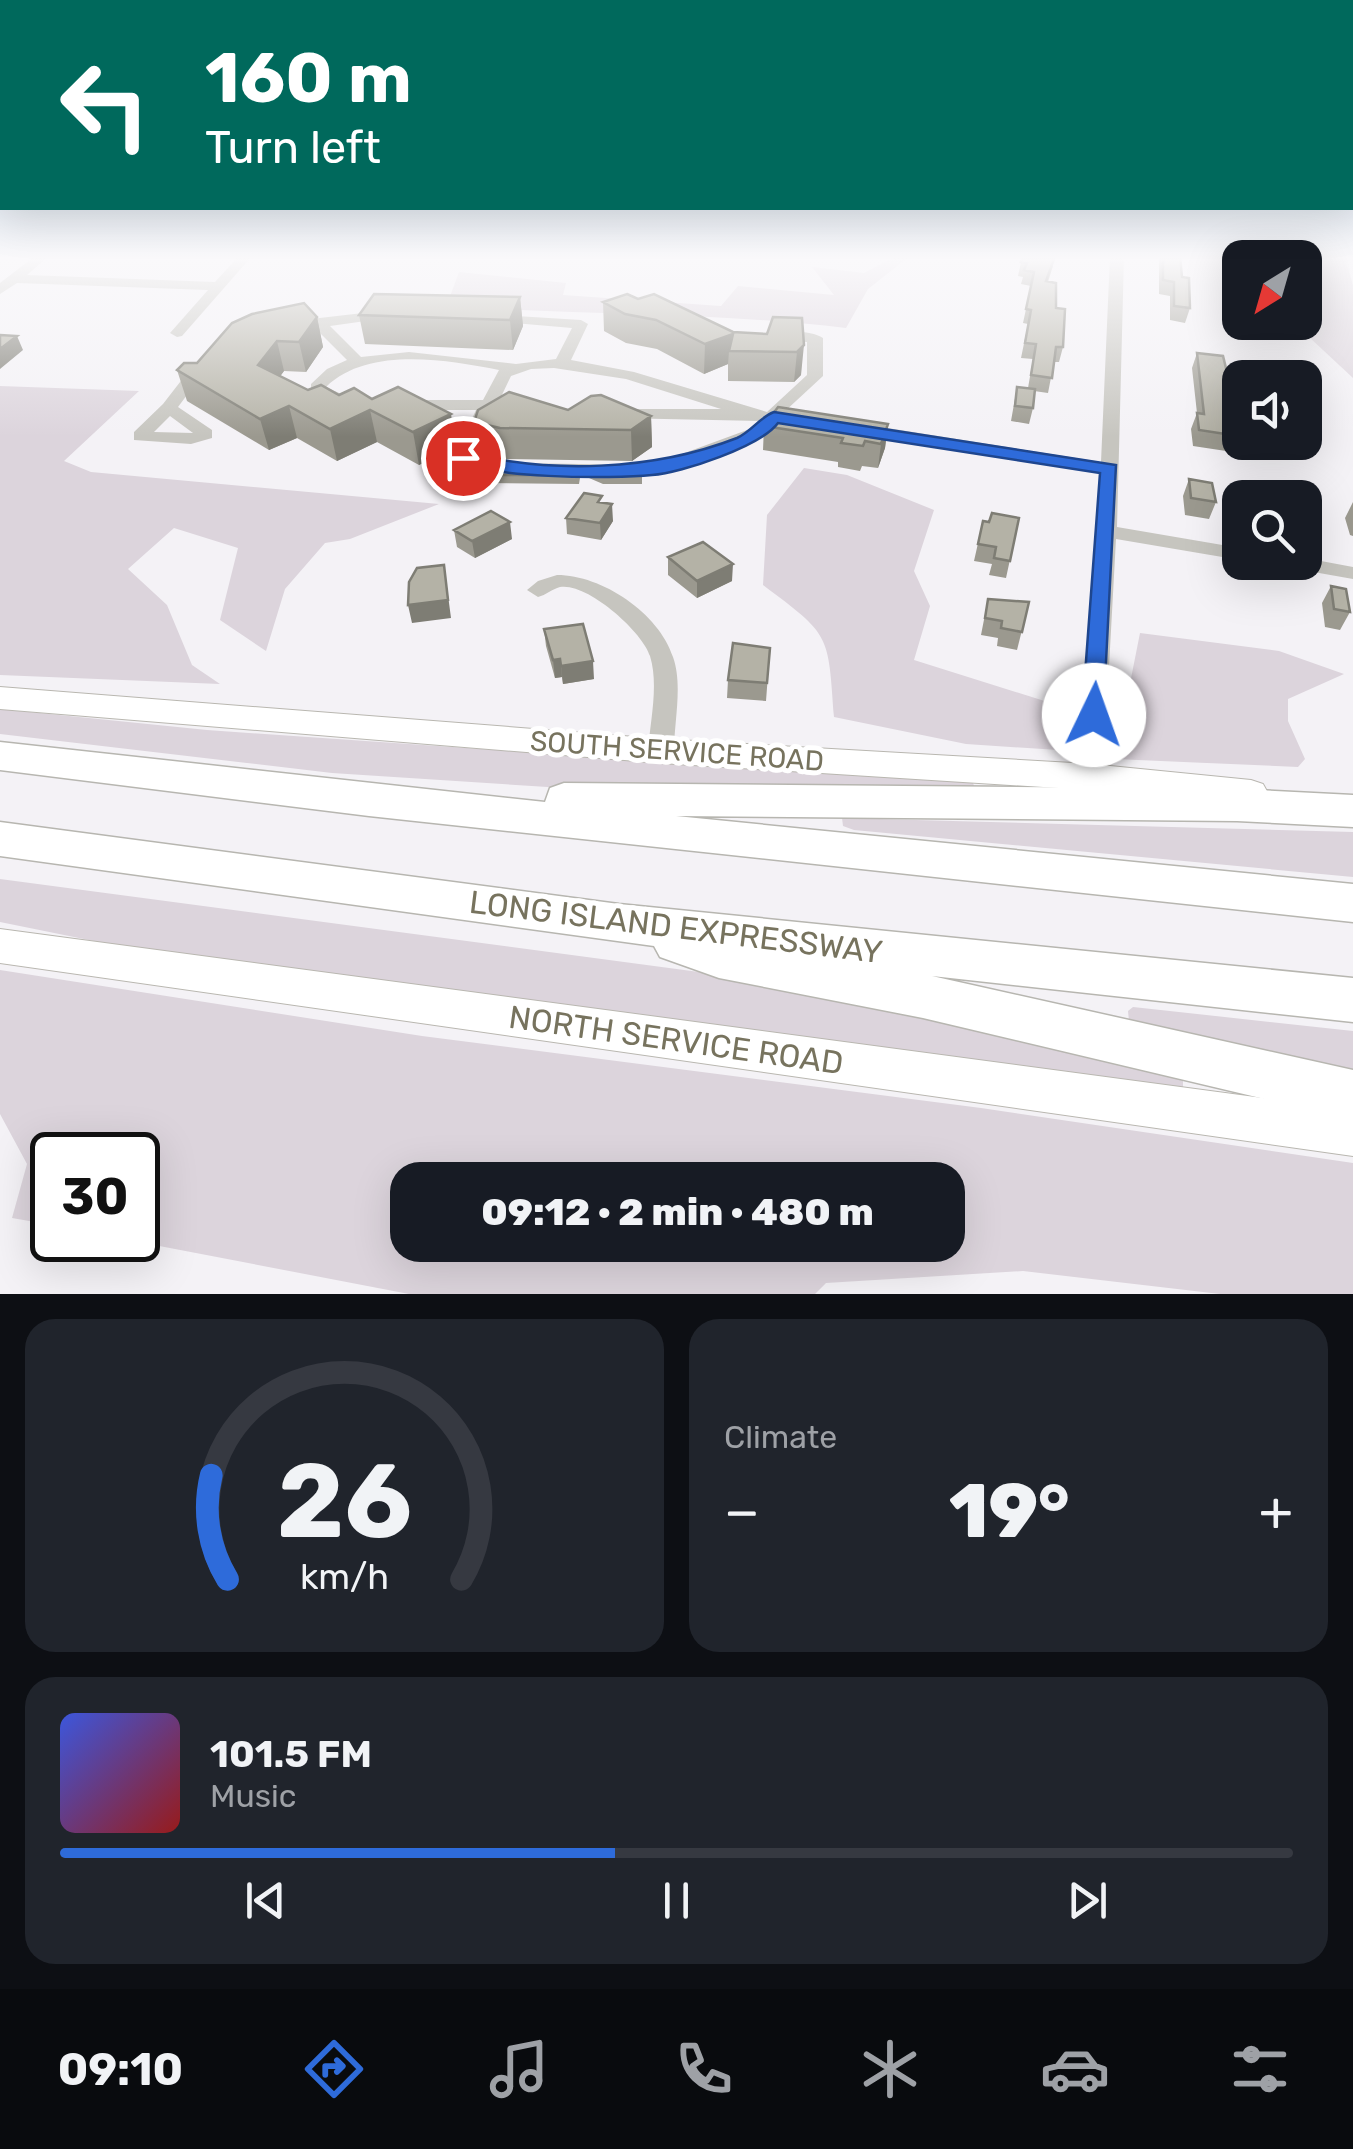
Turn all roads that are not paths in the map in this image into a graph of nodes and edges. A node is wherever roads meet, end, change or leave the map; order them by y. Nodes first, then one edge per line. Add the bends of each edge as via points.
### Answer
1 (190, 316) edge
2 (355, 316) edge
3 (1116, 316) edge
4 (479, 317) edge
5 (320, 323) junction
6 (280, 328) edge
7 (177, 332) dead end
8 (758, 336) edge
9 (216, 352) edge
10 (356, 360) junction
11 (560, 366) junction
12 (513, 368) junction
13 (496, 406) junction
14 (169, 408) dead end
15 (534, 411) edge
16 (610, 414) edge
17 (765, 416) junction
18 (1110, 469) junction
19 (1107, 531) junction
20 (1222, 551) edge
21 (1322, 567) edge
22 (1353, 573) edge
23 (538, 590) dead end
24 (0, 698) edge
25 (661, 751) junction
26 (0, 756) edge
27 (110, 771) junction
28 (1090, 776) junction
29 (1353, 804) edge
30 (1353, 811) edge
31 (0, 839) edge
32 (1353, 904) edge
33 (619, 923) junction
34 (0, 946) edge
35 (1353, 1000) edge
36 (1353, 1096) edge
37 (1353, 1134) edge

1 - 7 street
2 - 5 street
3 - 18 street
4 - 11 street via 580,324
5 - 6 street
5 - 10 street
8 - 17 street via 814,338 815,376
9 - 14 street
10 - 12 street
10 - 13 street via 336,367 317,386 328,397 370,403
11 - 12 street
11 - 17 street via 646,377
12 - 13 street via 490,400
13 - 15 street
13 - 17 street via 481,414 463,458 504,468 654,470 745,441 764,430
16 - 17 street
17 - 18 street
18 - 19 street
19 - 20 street
19 - 28 street
21 - 22 street
23 - 25 street via 559,581 581,584 620,605 642,628 662,657
24 - 25 main road, SOUTH SERVICE ROAD
25 - 28 main road, SOUTH SERVICE ROAD
26 - 27 highway
27 - 30 highway via 600,801
27 - 32 highway
28 - 29 main road, SOUTH SERVICE ROAD
31 - 33 highway, LONG ISLAND EXPRESSWAY
33 - 35 highway, LONG ISLAND EXPRESSWAY
33 - 36 highway via 719,958 923,996
34 - 37 main road, NORTH SERVICE ROAD

